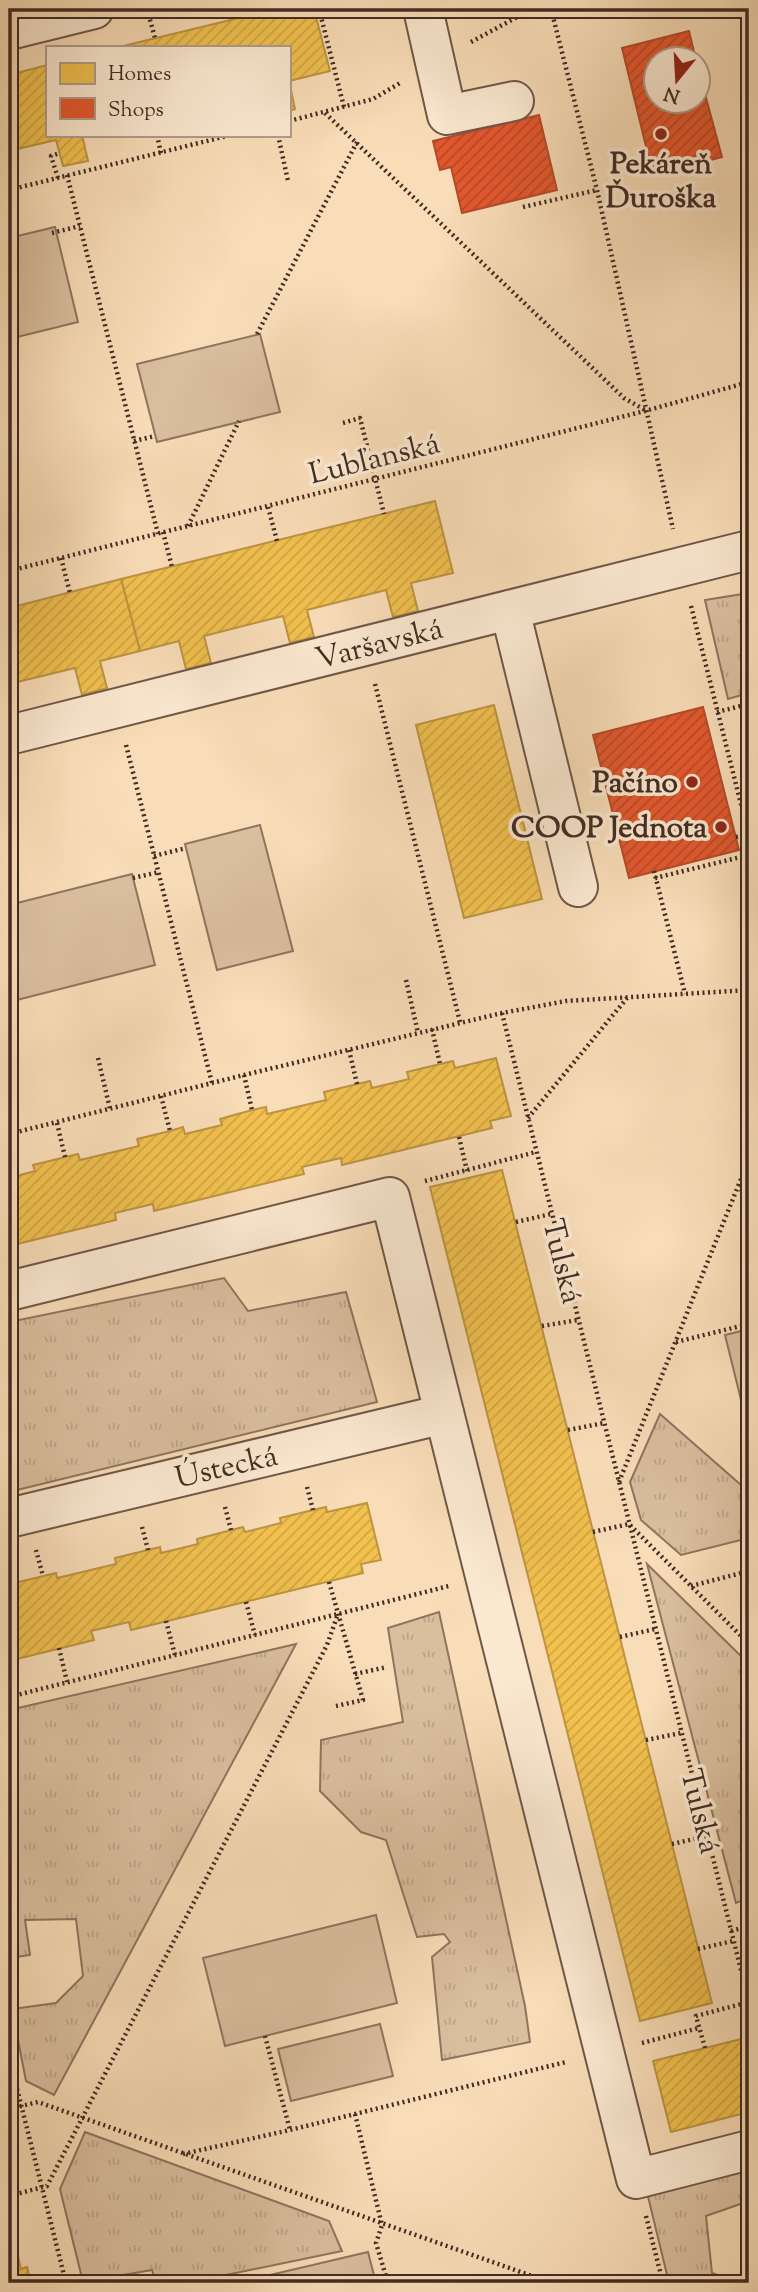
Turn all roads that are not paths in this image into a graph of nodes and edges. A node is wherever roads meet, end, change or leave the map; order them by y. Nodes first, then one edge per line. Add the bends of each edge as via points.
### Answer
1 (94, 9) edge
2 (423, 9) edge
3 (9, 30) edge
4 (514, 101) dead end
5 (749, 550) edge
6 (510, 611) junction
7 (9, 735) edge
8 (578, 887) dead end
9 (9, 1291) edge
10 (444, 1414) junction
11 (9, 1518) edge
12 (749, 2150) edge

1 - 3 street
2 - 4 street via 447,115
5 - 6 street, Varšavská
6 - 7 street, Varšavská
6 - 8 street
9 - 10 street via 390,1197
10 - 11 street, Ústecká
10 - 12 street via 636,2179

